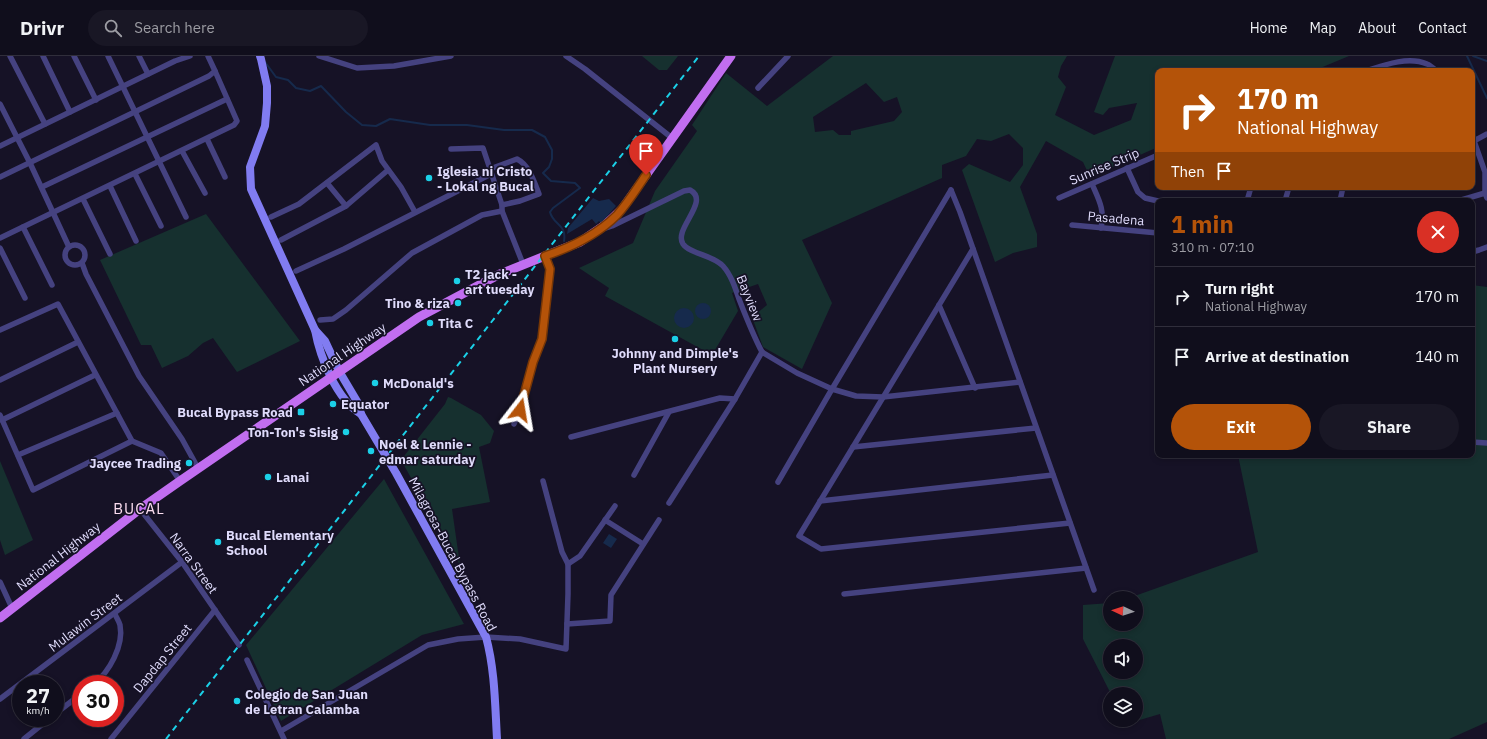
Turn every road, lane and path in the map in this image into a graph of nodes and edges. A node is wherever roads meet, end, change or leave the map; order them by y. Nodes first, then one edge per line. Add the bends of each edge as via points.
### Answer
1 (10, 56) edge
2 (43, 56) edge
3 (74, 56) edge
4 (108, 56) edge
5 (139, 56) edge
6 (190, 56) edge
7 (208, 56) edge
8 (260, 56) edge
9 (319, 56) edge
10 (448, 56) edge
11 (566, 56) edge
12 (731, 56) edge
13 (788, 56) edge
14 (174, 59) edge
15 (1375, 68) edge
16 (1432, 68) edge
17 (215, 71) junction
18 (148, 74) junction
19 (123, 86) junction
20 (758, 88) dead end
21 (227, 99) junction
22 (96, 100) junction
23 (0, 104) edge
24 (70, 112) junction
25 (136, 112) junction
26 (45, 124) junction
27 (1487, 134) edge
28 (148, 137) junction
29 (17, 138) junction
30 (672, 138) junction
31 (207, 139) junction
32 (1475, 140) edge
33 (0, 146) edge
34 (1475, 146) edge
35 (451, 149) dead end
36 (182, 151) junction
37 (1155, 156) edge
38 (160, 162) junction
39 (30, 163) junction
40 (1127, 168) junction
41 (388, 170) junction
42 (491, 172) junction
43 (135, 174) junction
44 (225, 177) dead end
45 (0, 178) edge
46 (326, 183) junction
47 (1092, 184) junction
48 (110, 186) junction
49 (42, 187) junction
50 (205, 193) dead end
51 (1486, 196) edge
52 (83, 198) junction
53 (1059, 198) dead end
54 (1475, 198) edge
55 (1155, 200) edge
56 (346, 206) junction
57 (502, 208) junction
58 (415, 212) junction
59 (53, 213) junction
60 (186, 217) dead end
61 (271, 217) dead end
62 (1072, 225) dead end
63 (161, 226) dead end
64 (23, 227) junction
65 (1101, 228) junction
66 (599, 230) junction
67 (1155, 234) edge
68 (0, 238) edge
69 (281, 240) dead end
70 (136, 242) dead end
71 (69, 247) junction
72 (1487, 247) edge
73 (0, 248) edge
74 (973, 249) junction
75 (1475, 251) edge
76 (110, 254) dead end
77 (545, 256) junction
78 (82, 263) junction
79 (523, 264) junction
80 (296, 271) dead end
81 (52, 285) dead end
82 (24, 298) dead end
83 (939, 305) junction
84 (320, 320) dead end
85 (0, 330) edge
86 (315, 330) junction
87 (78, 342) junction
88 (762, 352) junction
89 (340, 372) junction
90 (95, 374) junction
91 (330, 378) junction
92 (0, 380) edge
93 (1020, 382) junction
94 (975, 388) junction
95 (832, 389) junction
96 (884, 397) junction
97 (735, 399) junction
98 (669, 412) junction
99 (116, 413) junction
100 (361, 414) junction
101 (1, 418) edge
102 (514, 424) dead end
103 (1036, 428) junction
104 (571, 437) dead end
105 (132, 441) junction
106 (1475, 442) edge
107 (1487, 443) edge
108 (853, 447) junction
109 (18, 455) junction
110 (198, 468) junction
111 (634, 475) dead end
112 (1053, 475) junction
113 (180, 481) junction
114 (543, 481) dead end
115 (778, 482) dead end
116 (820, 501) junction
117 (670, 503) dead end
118 (615, 506) dead end
119 (140, 509) junction
120 (605, 520) junction
121 (659, 520) dead end
122 (1070, 523) junction
123 (644, 544) junction
124 (182, 562) junction
125 (568, 564) junction
126 (1086, 568) junction
127 (0, 582) edge
128 (1094, 590) dead end
129 (844, 594) dead end
130 (12, 608) junction
131 (215, 610) junction
132 (115, 614) junction
133 (0, 618) edge
134 (567, 624) junction
135 (486, 637) junction
136 (239, 645) dead end
137 (247, 660) dead end
138 (103, 675) edge
139 (0, 699) edge
140 (72, 701) edge
141 (64, 707) edge
142 (39, 727) edge
143 (281, 731) junction
144 (24, 739) edge
145 (111, 739) edge
146 (284, 739) edge
147 (496, 739) edge

1 - 26 street
2 - 24 street
3 - 22 street
4 - 19 street
5 - 18 street
6 - 14 street
7 - 17 street
8 - 86 main road via 268,103 264,126 250,167 251,189
9 - 10 street via 357,68 394,66
11 - 30 street
12 - 30 main road, National Highway
13 - 20 street
14 - 18 street
15 - 16 street via 1410,60
17 - 21 street
17 - 25 street
18 - 19 street
19 - 22 street
19 - 25 street
21 - 28 street
21 - 31 street via 237,121
22 - 24 street
23 - 29 street
24 - 26 street
25 - 28 street
25 - 39 street
26 - 29 street
27 - 32 street
28 - 38 street
28 - 49 street
29 - 33 street
29 - 39 street
30 - 66 main road, National Highway via 622,209
31 - 36 street
31 - 44 street
34 - 51 street via 1485,172
35 - 42 street via 483,148
36 - 38 street
36 - 50 street
37 - 40 street, Sunrise Strip
38 - 43 street
38 - 60 street
39 - 45 street
39 - 49 street
40 - 47 street, Sunrise Strip
40 - 55 street via 1138,192 1145,198
41 - 46 street via 376,145
41 - 56 street
41 - 58 street via 401,186
42 - 57 street
42 - 57 street via 517,159 532,176 539,194
42 - 58 street
43 - 48 street
43 - 63 street
46 - 56 street
46 - 61 street via 299,204
47 - 53 street, Sunrise Strip
47 - 65 street via 1101,204
48 - 52 street
48 - 70 street
49 - 59 street
51 - 54 street
52 - 59 street
52 - 76 street
56 - 69 street
57 - 79 street
57 - 84 street via 482,215 412,252 346,310 333,319
58 - 80 street
59 - 64 street
59 - 71 street
62 - 65 street, Pasadena
64 - 68 street
64 - 81 street
65 - 67 street, Pasadena
66 - 77 main road, National Highway via 571,247
66 - 88 street, Bayview via 684,191 694,192 697,197 696,204 681,240 685,246 715,259 724,267
71 - 78 street via 78,246 84,250 85,257
71 - 78 street via 65,256 67,262 76,265
72 - 75 street
73 - 82 street
74 - 83 street
74 - 93 street
74 - 95 street via 951,190
77 - 79 main road, National Highway
77 - 102 street via 550,269 542,339
78 - 110 street via 139,376 182,439
79 - 89 main road, National Highway via 419,317
83 - 94 street
83 - 96 street
85 - 87 street via 58,304
86 - 89 main road, Milagrosa-Bucal Bypass Road via 325,341
86 - 91 main road, Milagrosa-Bucal Bypass Road
87 - 90 street
87 - 92 street
88 - 95 street via 797,373
88 - 97 street
89 - 91 main road, National Highway
89 - 100 main road, Milagrosa-Bucal Bypass Road via 358,403
90 - 99 street
90 - 101 street
91 - 100 main road, Milagrosa-Bucal Bypass Road via 352,408
91 - 110 main road, National Highway
93 - 94 street
93 - 103 street
94 - 96 street
95 - 96 street via 856,396
95 - 115 street
96 - 108 street
97 - 98 street via 720,398
97 - 117 street
98 - 104 street
98 - 111 street
99 - 105 street
99 - 109 street
100 - 135 main road, Milagrosa-Bucal Bypass Road
101 - 109 street
103 - 108 street
103 - 112 street
105 - 109 street via 33,490
105 - 113 street via 161,454
106 - 107 street
108 - 116 street
110 - 113 main road, National Highway
112 - 116 street
112 - 122 street
113 - 119 main road, National Highway
114 - 125 street via 562,552
116 - 122 street via 799,536 821,549
118 - 120 street
119 - 124 street, Narra Street
119 - 130 main road, National Highway
120 - 123 street
120 - 125 street via 580,556
121 - 123 street
122 - 126 street
123 - 134 street via 611,595 610,621
124 - 131 street, Narra Street
124 - 132 street, Mulawin Street
125 - 134 street
126 - 128 street
126 - 129 street
127 - 130 street
130 - 133 main road, National Highway
131 - 136 street, Narra Street
131 - 145 street, Dapdap Street
132 - 138 street via 120,626 119,640 115,656
132 - 139 street, Mulawin Street
134 - 135 street via 566,649 520,639
135 - 143 street via 428,645
135 - 147 main road, Milagrosa-Bucal Bypass Road via 492,667
137 - 143 street
140 - 141 street
142 - 144 street
143 - 146 street

